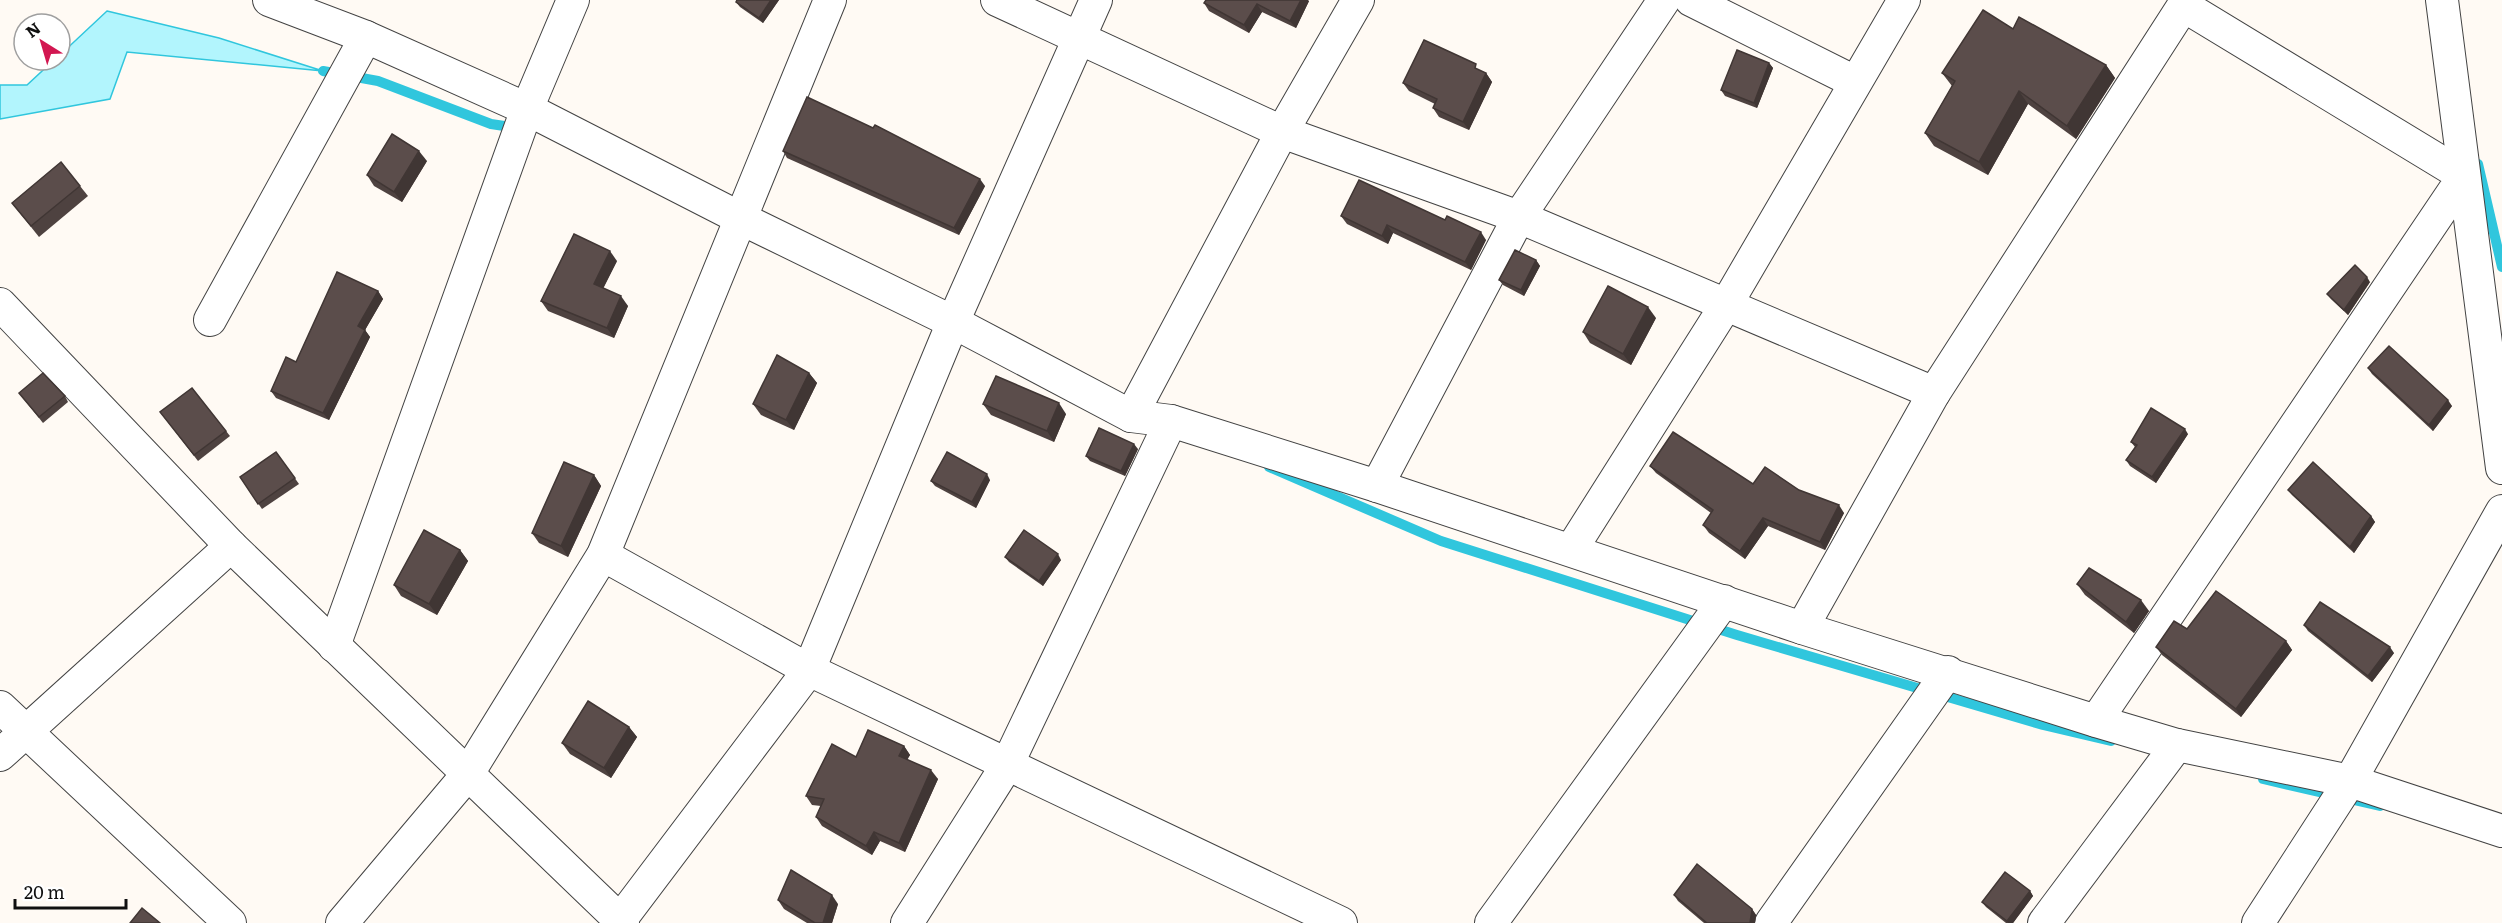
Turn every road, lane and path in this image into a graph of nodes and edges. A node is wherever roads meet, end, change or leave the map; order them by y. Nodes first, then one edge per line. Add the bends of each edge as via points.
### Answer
1 (573, 0) edge
2 (830, 0) edge
3 (997, 0) edge
4 (1096, 0) edge
5 (1358, 0) edge
6 (1664, 0) edge
7 (1692, 0) edge
8 (1904, 0) edge
9 (2442, 0) edge
10 (2185, 3) edge
11 (289, 4) edge
12 (1078, 36) junction
13 (366, 37) junction
14 (1855, 82) junction
15 (527, 109) junction
16 (1282, 132) junction
17 (2464, 176) junction
18 (1519, 217) junction
19 (740, 218) junction
20 (0, 304) edge
21 (1726, 305) junction
22 (210, 320) dead end
23 (953, 322) junction
24 (1934, 393) junction
25 (1131, 416) junction
26 (1171, 421) junction
27 (2502, 468) edge
28 (1377, 486) junction
29 (2502, 511) edge
30 (231, 546) junction
31 (1571, 550) junction
32 (603, 555) junction
33 (1724, 601) junction
34 (1802, 628) junction
35 (334, 646) junction
36 (809, 670) junction
37 (1948, 672) junction
38 (0, 707) edge
39 (2096, 721) junction
40 (26, 732) junction
41 (2177, 745) junction
42 (0, 755) edge
43 (1007, 765) junction
44 (467, 775) junction
45 (2350, 781) junction
46 (2502, 831) edge
47 (620, 922) edge
48 (230, 923) edge
49 (342, 923) edge
50 (908, 923) edge
51 (1341, 923) edge
52 (1491, 923) edge
53 (1770, 923) edge
54 (2044, 923) edge
55 (2258, 923) edge

1 - 15 street
2 - 19 street
3 - 12 street
4 - 12 street
5 - 16 street
6 - 18 street
7 - 14 street
8 - 14 street
9 - 17 street
10 - 17 street
10 - 24 street
11 - 13 street
12 - 16 street
12 - 23 street
13 - 15 street
13 - 22 street
14 - 21 street
15 - 19 street
15 - 35 street
16 - 18 street
16 - 25 street
17 - 27 street
17 - 39 street
18 - 21 street
18 - 28 street
19 - 23 street
19 - 32 street
20 - 30 street
21 - 24 street
21 - 31 street
23 - 25 street
23 - 36 street
24 - 34 street
25 - 26 street
26 - 28 street
26 - 43 street
28 - 31 street
29 - 45 street
30 - 35 street
30 - 40 street
31 - 33 street
32 - 36 street
32 - 44 street
33 - 34 street
33 - 52 street
34 - 37 street
35 - 44 street
36 - 43 street
36 - 47 street
37 - 39 street
37 - 53 street
38 - 40 street
39 - 41 street
40 - 42 street
40 - 48 street
41 - 45 street
41 - 54 street
43 - 50 street
43 - 51 street
44 - 47 street
44 - 49 street
45 - 46 street
45 - 55 street

